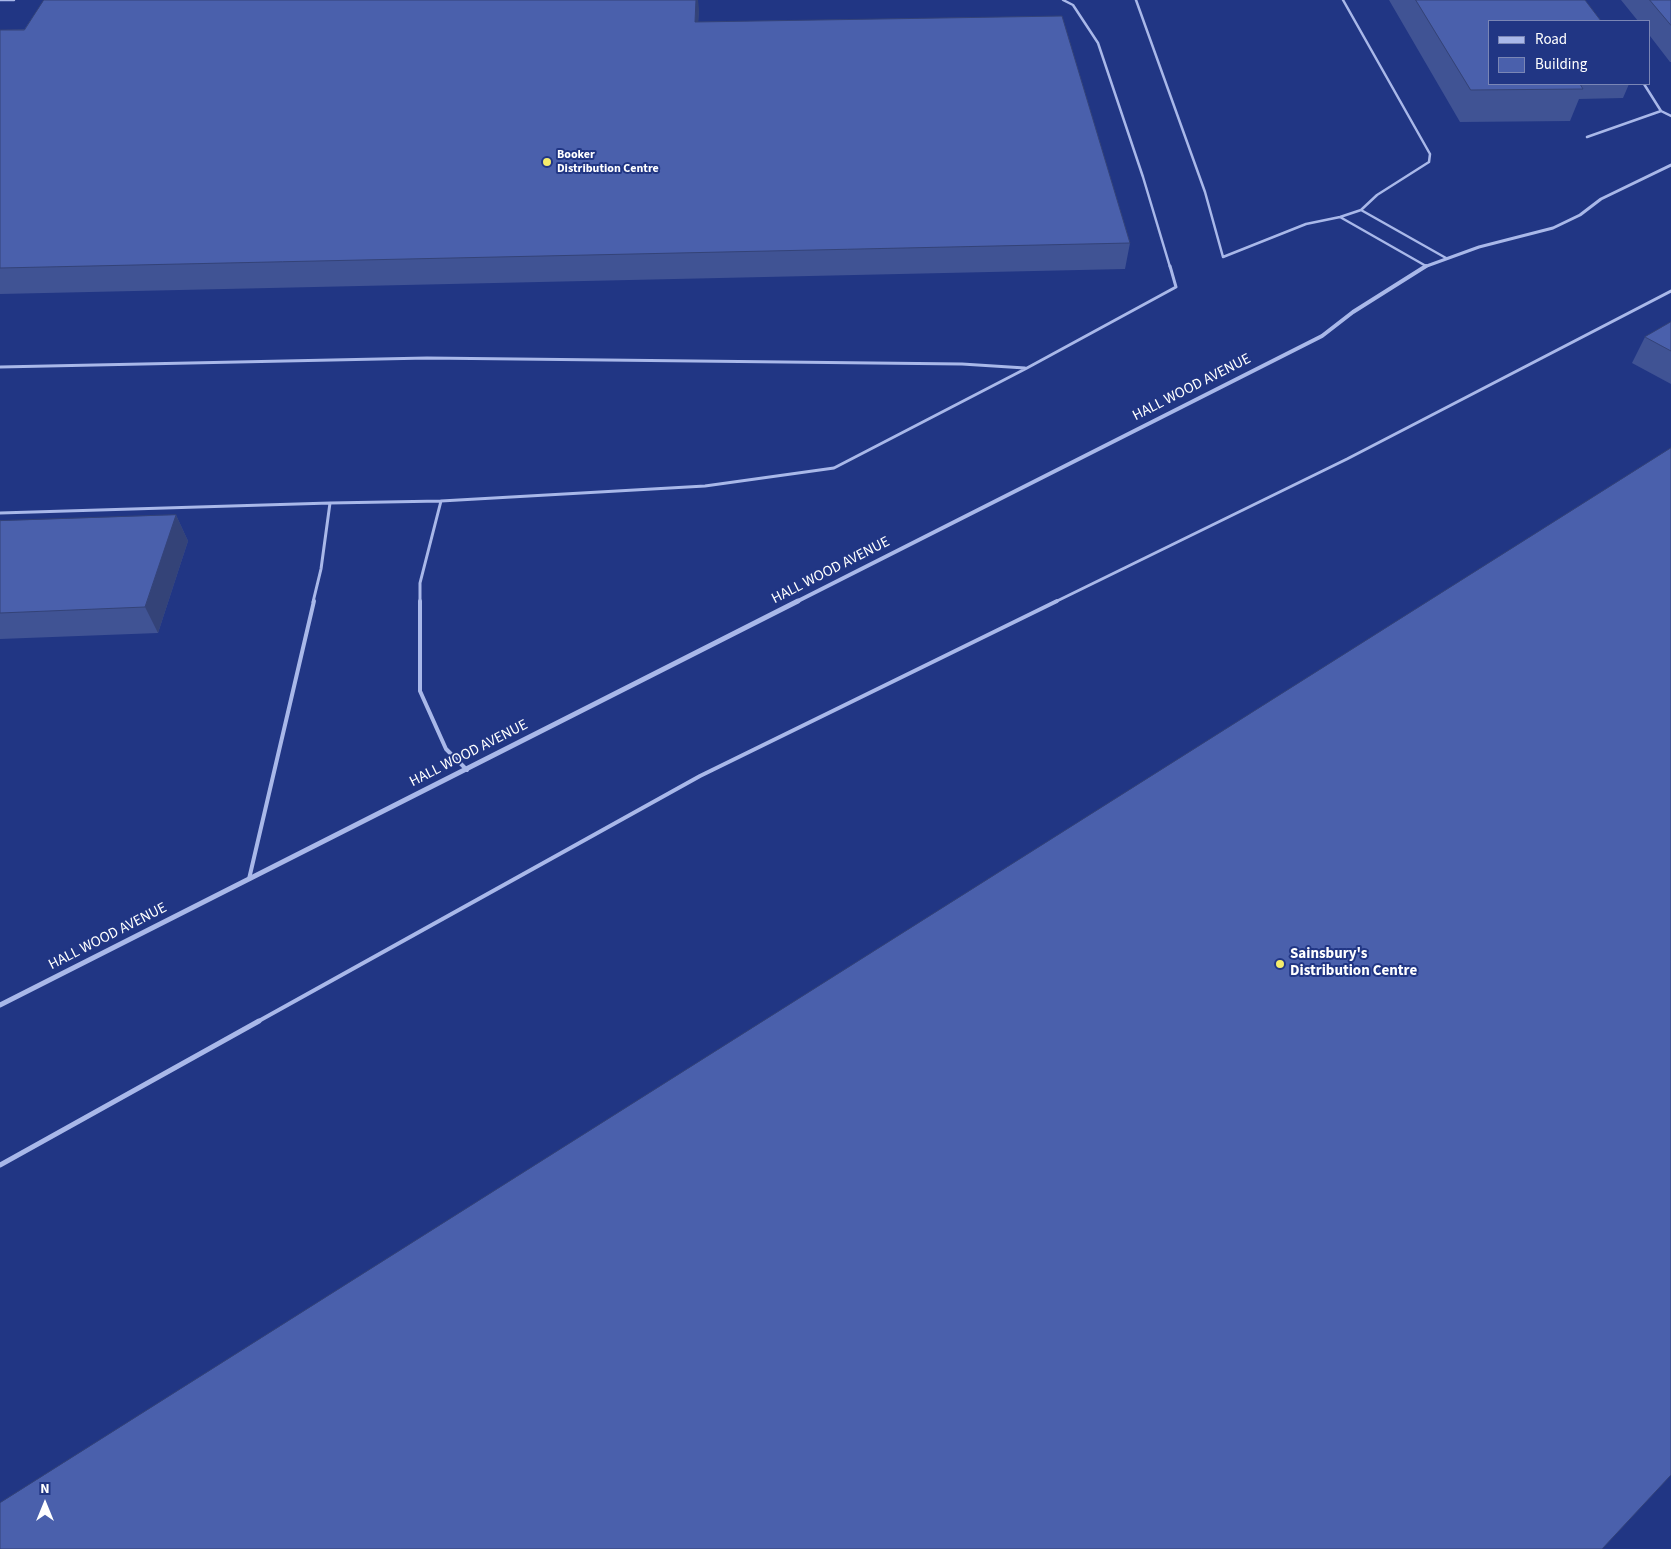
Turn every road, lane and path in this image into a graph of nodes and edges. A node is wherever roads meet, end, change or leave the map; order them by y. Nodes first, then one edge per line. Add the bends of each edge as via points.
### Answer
1 (0, 0) edge
2 (14, 0) edge
3 (1063, 0) edge
4 (1136, 0) edge
5 (1343, 0) edge
6 (1645, 85) edge
7 (1660, 111) junction
8 (1671, 116) edge
9 (1587, 137) dead end
10 (1671, 165) edge
11 (1361, 210) junction
12 (1340, 217) junction
13 (1446, 258) junction
14 (1426, 266) junction
15 (1671, 291) edge
16 (0, 366) edge
17 (1027, 368) junction
18 (441, 502) junction
19 (330, 503) junction
20 (0, 513) edge
21 (467, 770) junction
22 (248, 879) junction
23 (0, 1005) edge
24 (0, 1165) edge

1 - 2 lane
3 - 17 lane via 1073,5 1098,43 1176,286
4 - 12 lane via 1206,192 1223,257 1306,224
5 - 11 lane via 1430,154 1429,162 1377,195
6 - 7 lane
7 - 8 lane
7 - 9 lane
10 - 13 street, HALL WOOD AVENUE via 1625,186 1553,228 1479,246
11 - 12 lane
11 - 13 lane
12 - 14 lane
13 - 14 street, HALL WOOD AVENUE
14 - 21 street, HALL WOOD AVENUE via 1353,312 1322,336
15 - 24 lane via 1347,459 700,776
16 - 17 lane via 427,358 962,364
17 - 18 lane via 834,468 705,486
18 - 19 lane
18 - 21 lane via 420,583 420,691 446,749
19 - 20 lane
19 - 22 lane via 321,569
21 - 22 street, HALL WOOD AVENUE
22 - 23 street, HALL WOOD AVENUE

